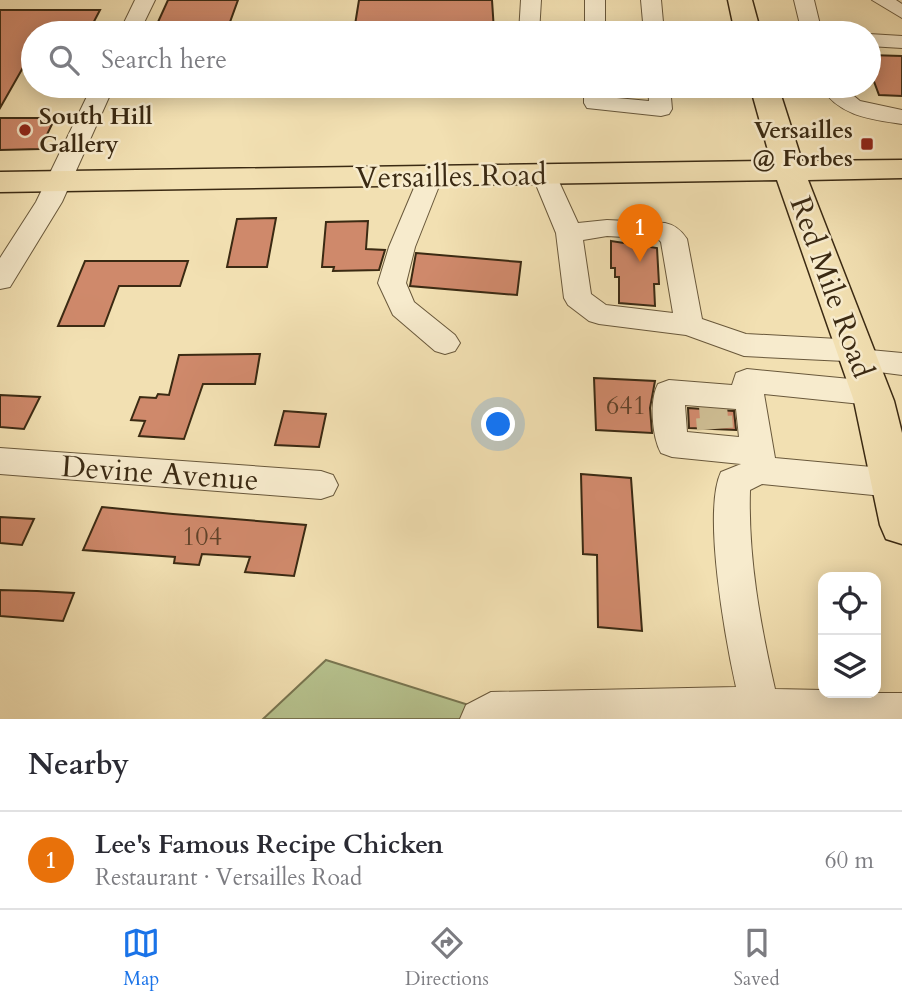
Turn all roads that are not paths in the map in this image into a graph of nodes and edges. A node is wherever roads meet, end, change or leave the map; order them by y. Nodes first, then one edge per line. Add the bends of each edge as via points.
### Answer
1 (145, 0) edge
2 (531, 0) edge
3 (595, 0) edge
4 (651, 0) edge
5 (740, 0) edge
6 (804, 0) edge
7 (882, 0) edge
8 (902, 12) edge
9 (135, 21) edge
10 (530, 21) edge
11 (595, 21) edge
12 (653, 21) edge
13 (745, 21) edge
14 (809, 21) edge
15 (881, 41) edge
16 (902, 42) edge
17 (97, 98) edge
18 (595, 98) edge
19 (660, 98) edge
20 (768, 98) edge
21 (838, 98) edge
22 (902, 117) edge
23 (902, 169) edge
24 (789, 171) junction
25 (544, 175) junction
26 (431, 176) junction
27 (0, 181) edge
28 (57, 181) junction
29 (569, 233) junction
30 (0, 280) edge
31 (689, 325) junction
32 (445, 343) dead end
33 (902, 364) edge
34 (862, 368) junction
35 (750, 398) junction
36 (0, 461) edge
37 (759, 461) junction
38 (893, 483) junction
39 (321, 485) dead end
40 (902, 525) edge
41 (760, 708) junction
42 (902, 713) edge
43 (480, 719) edge

1 - 9 street
2 - 10 street
3 - 11 street
4 - 12 street
5 - 13 main road
6 - 14 street
7 - 8 street
15 - 16 street
17 - 28 street
18 - 19 street via 595,103 661,109
20 - 24 main road, Red Mile Road
21 - 22 street via 857,110
23 - 24 main road, Versailles Road
24 - 25 main road, Versailles Road
24 - 34 main road, Red Mile Road
25 - 26 main road, Versailles Road
25 - 29 street
26 - 28 main road, Versailles Road
26 - 32 street via 392,283 403,308
27 - 28 main road, Versailles Road
28 - 30 street via 49,202
29 - 31 street via 578,298 599,314
29 - 31 street via 607,228 665,231 674,239
31 - 34 street via 744,345
33 - 34 street
34 - 35 street via 747,381
34 - 38 main road, Red Mile Road
35 - 37 street
35 - 37 street via 714,420
36 - 39 street, Devine Avenue
37 - 38 street
37 - 41 street via 733,482 731,520 744,640
38 - 40 main road, Red Mile Road
41 - 42 street
41 - 43 street via 491,712

